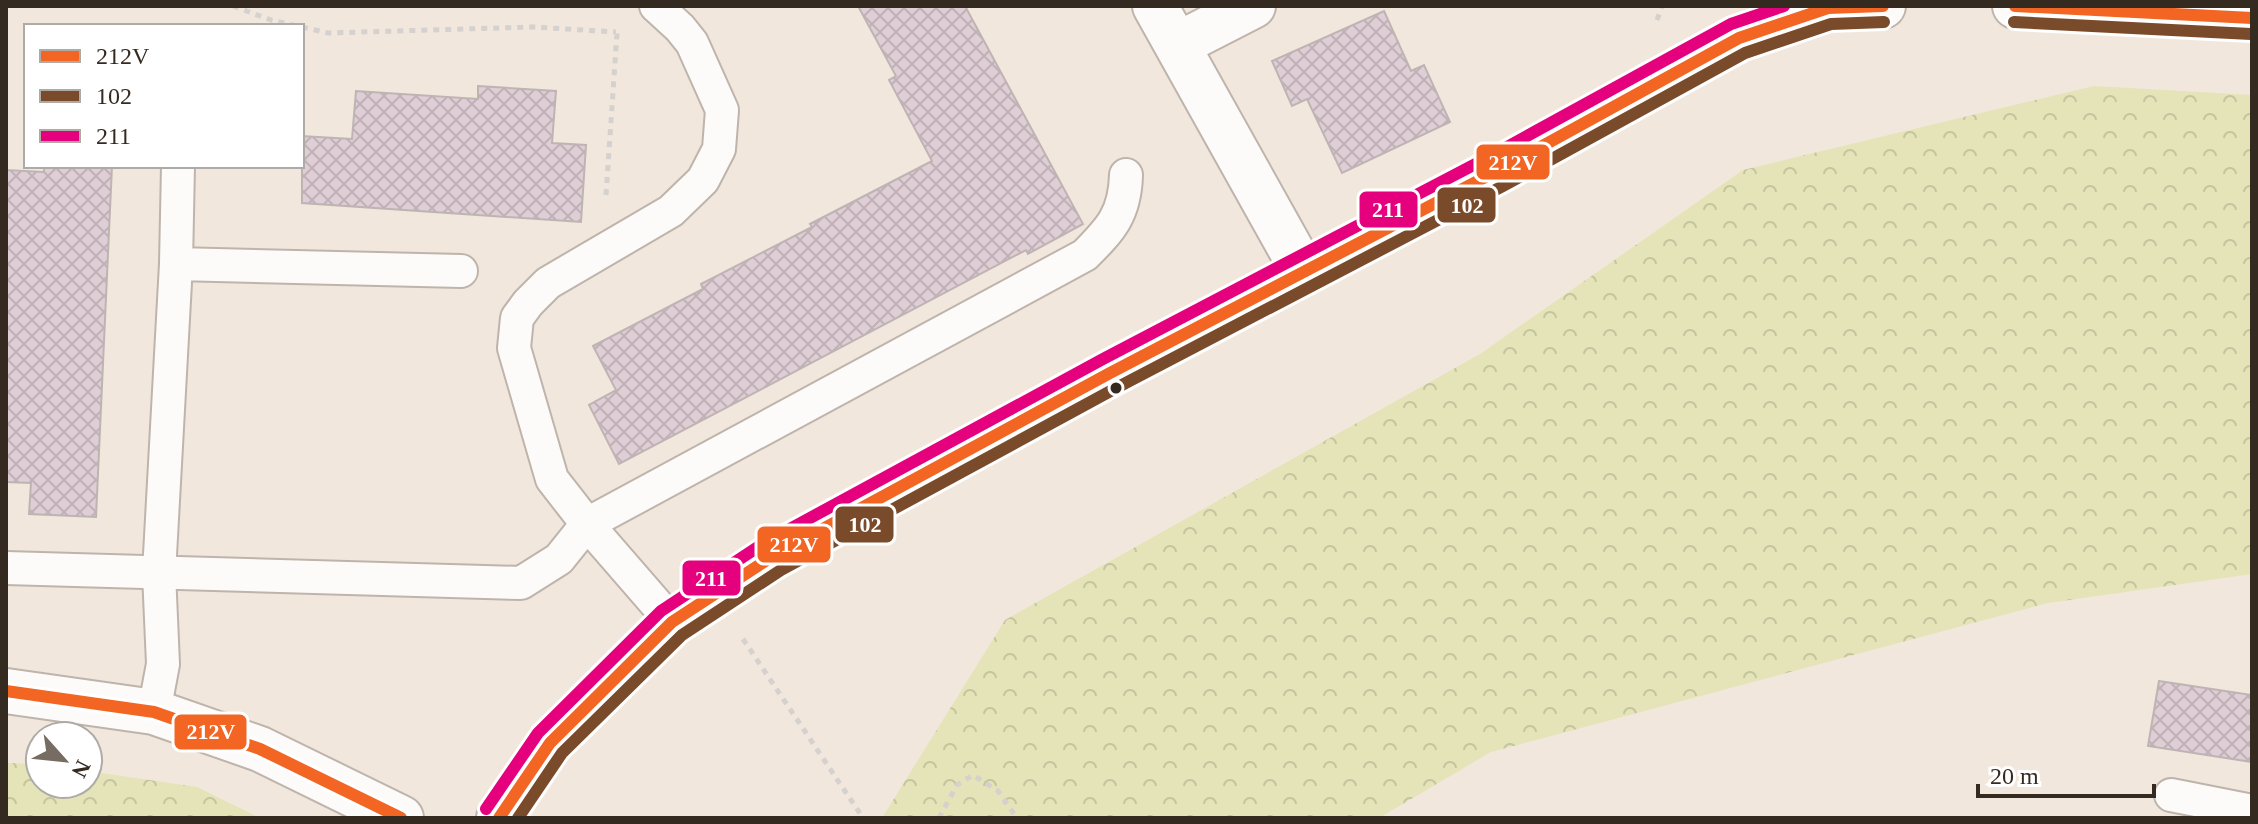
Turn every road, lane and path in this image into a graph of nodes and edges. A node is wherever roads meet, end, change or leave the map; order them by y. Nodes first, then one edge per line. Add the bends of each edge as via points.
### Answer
1 (233, 6) edge
2 (656, 6) edge
3 (1155, 6) edge
4 (1253, 6) edge
5 (1662, 6) edge
6 (1883, 6) edge
7 (2015, 6) edge
8 (1828, 7) edge
9 (2252, 18) edge
10 (287, 24) edge
11 (1655, 24) dead end
12 (304, 28) edge
13 (617, 32) junction
14 (632, 32) dead end
15 (1177, 45) junction
16 (178, 168) edge
17 (1126, 175) dead end
18 (606, 202) dead end
19 (176, 264) junction
20 (461, 271) dead end
21 (1303, 271) junction
22 (587, 524) junction
23 (6, 568) edge
24 (159, 573) junction
25 (672, 622) junction
26 (743, 639) dead end
27 (6, 691) edge
28 (154, 712) junction
29 (2171, 795) dead end
30 (2252, 811) edge
31 (401, 818) edge
32 (499, 818) edge
33 (863, 818) edge
34 (939, 818) edge
35 (1017, 818) edge

1 - 10 path
2 - 22 lane via 692,43 716,96 722,110 719,149 703,180 671,211 548,283 517,318 514,348 552,479
3 - 15 street
4 - 15 street
5 - 11 path
6 - 8 street
7 - 9 street
8 - 21 street via 1739,38
12 - 13 path via 328,33 533,27
13 - 14 path
13 - 18 path
15 - 21 street
16 - 19 lane
17 - 22 lane via 1125,199 1109,232 1085,255
19 - 20 lane
19 - 24 lane
21 - 25 street via 773,556
22 - 24 lane via 559,559 521,583
22 - 25 lane
23 - 24 lane
24 - 28 lane via 163,664
25 - 32 street via 550,743
26 - 33 path
27 - 28 street
28 - 31 street via 260,749
29 - 30 lane
34 - 35 path via 957,785 973,775 998,791

